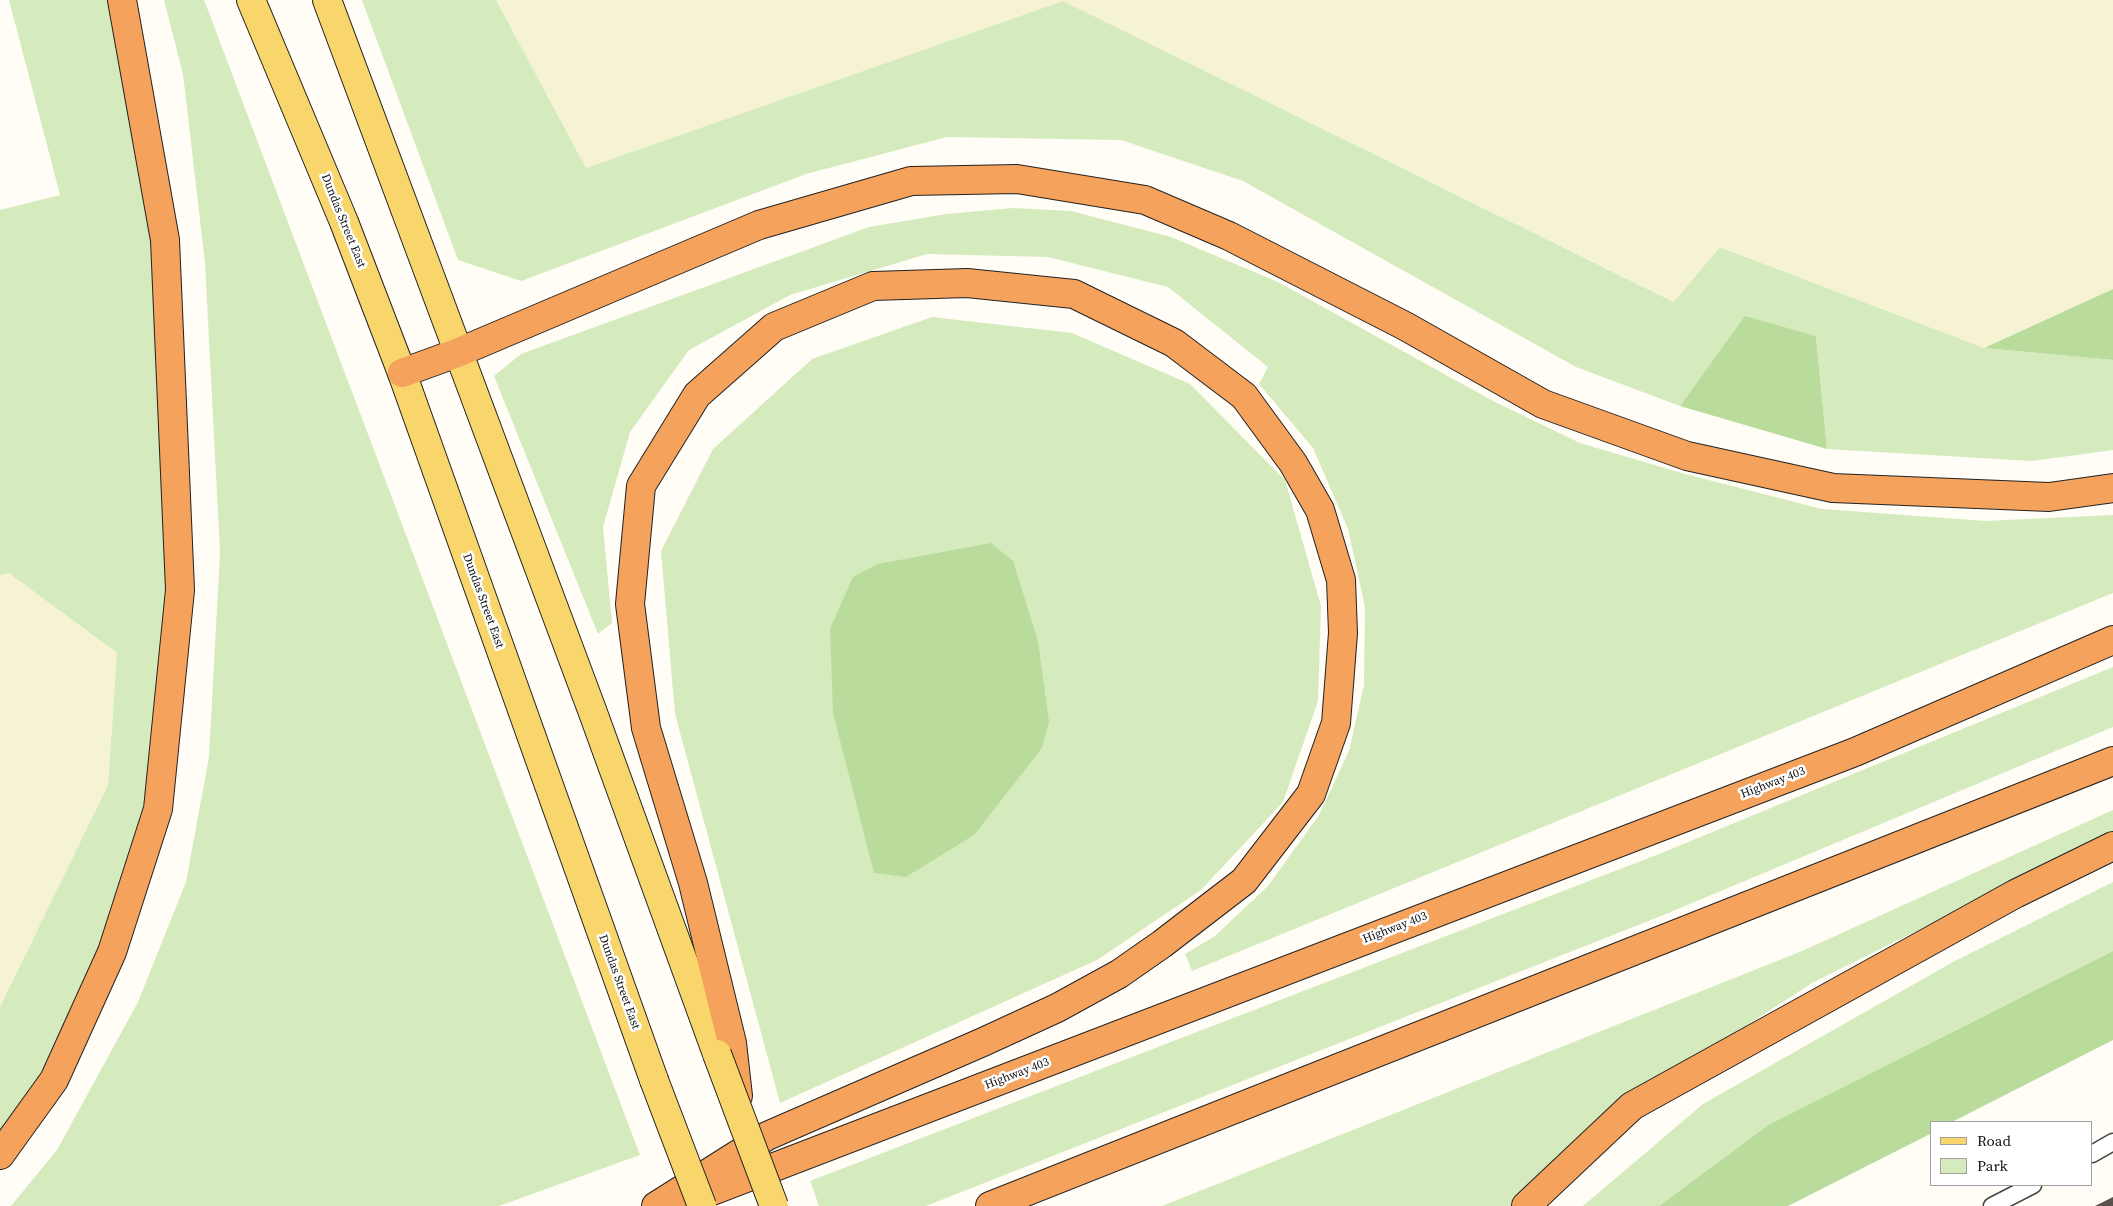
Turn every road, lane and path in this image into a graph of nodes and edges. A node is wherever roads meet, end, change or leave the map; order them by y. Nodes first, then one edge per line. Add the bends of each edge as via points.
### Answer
1 (122, 0) edge
2 (251, 0) edge
3 (326, 0) edge
4 (457, 353) junction
5 (402, 373) junction
6 (2113, 488) edge
7 (2113, 640) edge
8 (2113, 761) edge
9 (2113, 846) edge
10 (724, 1049) junction
11 (2113, 1142) edge
12 (2093, 1153) edge
13 (0, 1155) edge
14 (2031, 1186) edge
15 (656, 1206) edge
16 (674, 1206) edge
17 (702, 1206) edge
18 (774, 1206) edge
19 (990, 1206) edge
20 (1526, 1206) edge
21 (1992, 1206) edge

1 - 13 highway via 165,240 180,590 158,809 112,952 54,1080
2 - 5 main road, Dundas Street East via 344,222
3 - 4 main road
4 - 5 highway
4 - 6 highway via 760,225 911,181 1017,179 1145,200 1229,236 1404,326 1543,404 1687,456 1833,488 2048,497
4 - 10 main road
5 - 17 main road, Dundas Street East, bridge
7 - 16 highway, Highway 403 via 1855,752
8 - 19 highway
9 - 20 highway via 2015,894 1632,1106
10 - 15 highway via 694,883 646,728 630,604 640,486 697,395 774,327 873,286 967,283 1074,294 1174,344 1244,396 1293,463 1320,510 1341,580 1343,633 1336,723 1311,794 1244,881 1118,974 1008,1031 766,1136
10 - 18 main road, bridge via 741,1120
11 - 12 lane
14 - 21 lane

